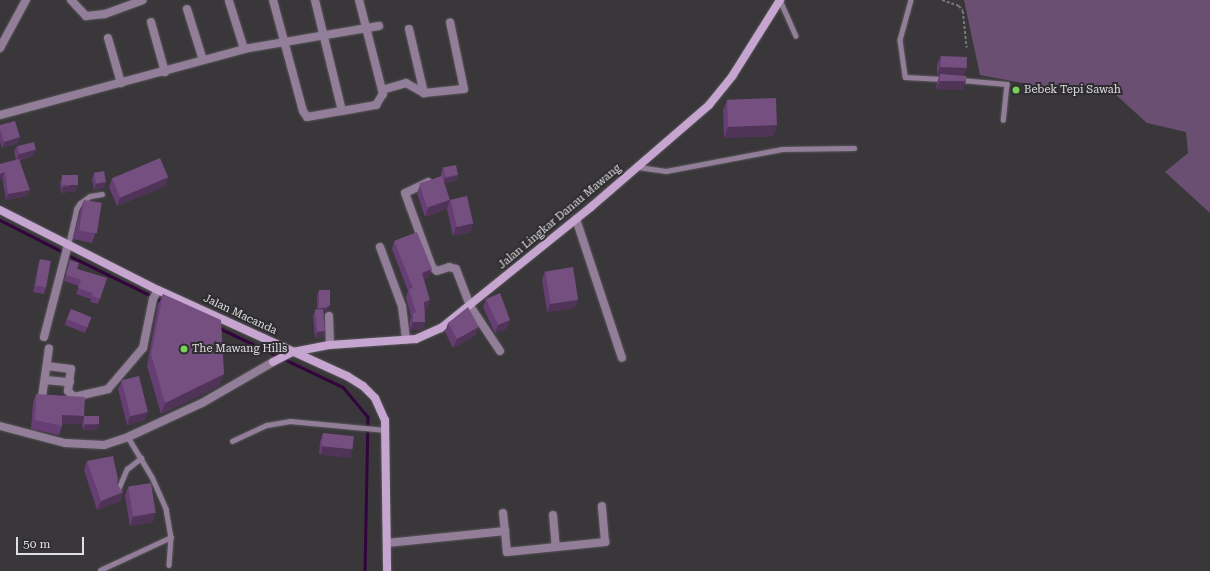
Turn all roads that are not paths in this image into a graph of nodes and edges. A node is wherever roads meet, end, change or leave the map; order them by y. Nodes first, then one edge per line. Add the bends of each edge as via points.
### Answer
1 (26, 0) edge
2 (71, 0) edge
3 (143, 0) edge
4 (273, 0) edge
5 (315, 0) edge
6 (359, 0) edge
7 (780, 0) edge
8 (911, 0) edge
9 (229, 1) dead end
10 (188, 9) dead end
11 (151, 22) dead end
12 (450, 22) dead end
13 (379, 26) dead end
14 (367, 29) junction
15 (409, 29) dead end
16 (323, 36) junction
17 (796, 36) dead end
18 (108, 38) dead end
19 (285, 40) junction
20 (0, 48) edge
21 (244, 49) junction
22 (203, 60) junction
23 (165, 72) junction
24 (121, 83) junction
25 (382, 90) junction
26 (424, 93) junction
27 (342, 111) junction
28 (0, 115) edge
29 (1003, 120) dead end
30 (854, 148) dead end
31 (637, 167) junction
32 (428, 182) edge
33 (102, 194) dead end
34 (0, 210) edge
35 (576, 219) junction
36 (380, 247) dead end
37 (65, 250) junction
38 (156, 294) junction
39 (470, 306) junction
40 (329, 316) dead end
41 (44, 337) dead end
42 (406, 340) junction
43 (330, 345) junction
44 (49, 348) dead end
45 (500, 351) dead end
46 (290, 353) junction
47 (622, 358) dead end
48 (47, 366) junction
49 (45, 380) junction
50 (70, 382) junction
51 (42, 397) edge
52 (0, 426) edge
53 (383, 430) junction
54 (130, 439) junction
55 (232, 441) dead end
56 (141, 458) junction
57 (117, 492) edge
58 (602, 506) dead end
59 (503, 513) dead end
60 (553, 515) dead end
61 (505, 530) junction
62 (171, 537) junction
63 (387, 543) junction
64 (556, 547) junction
65 (169, 565) dead end
66 (100, 570) edge
67 (387, 571) edge

1 - 20 street
2 - 3 street via 86,16 105,14
4 - 19 street
5 - 16 street
6 - 14 street
7 - 17 lane
7 - 31 street, Jalan Lingkar Danau Mawang via 719,94
8 - 29 lane via 900,40 905,76 1007,84
9 - 21 street
10 - 22 street
11 - 23 street
12 - 26 street via 464,88
13 - 14 street
14 - 16 street
14 - 25 street
15 - 26 street
16 - 19 street
16 - 27 street
18 - 24 street
19 - 21 street
19 - 27 street via 304,115 307,117
21 - 22 street
22 - 23 street
23 - 24 street
24 - 28 street
25 - 26 street via 406,83
25 - 27 street via 382,99 376,105
30 - 31 lane via 782,149 666,171
31 - 35 street, Jalan Lingkar Danau Mawang
32 - 39 street via 407,190 405,197 432,267 437,271 456,268
33 - 37 lane via 90,196 76,209
34 - 37 street, Jalan Macanda
35 - 39 street, Jalan Lingkar Danau Mawang
35 - 47 street
36 - 42 street via 402,306
37 - 38 street, Jalan Macanda
37 - 41 street
38 - 46 street, Jalan Macanda
38 - 50 street via 143,348 108,389 74,397 68,391
39 - 42 street, Jalan Lingkar Danau Mawang via 430,335
39 - 45 street
40 - 43 street
42 - 43 street, Jalan Lingkar Danau Mawang
43 - 46 street, Jalan Lingkar Danau Mawang
44 - 48 street
46 - 53 street, Jalan Macanda via 347,376 363,386 375,398 385,420
46 - 54 street, Jalan Lingkar Danau Mawang
48 - 49 street
48 - 50 street via 71,369
49 - 50 street
49 - 51 street
52 - 54 street via 65,443 92,446
53 - 55 lane via 290,421 267,425
53 - 63 street, Jalan Macanda
54 - 56 lane
56 - 57 lane via 127,468
56 - 62 lane via 166,509
58 - 64 street via 605,542
59 - 61 street
60 - 64 street
61 - 63 street
61 - 64 street via 507,552
62 - 65 lane
62 - 66 lane
63 - 67 street, Jalan Macanda

